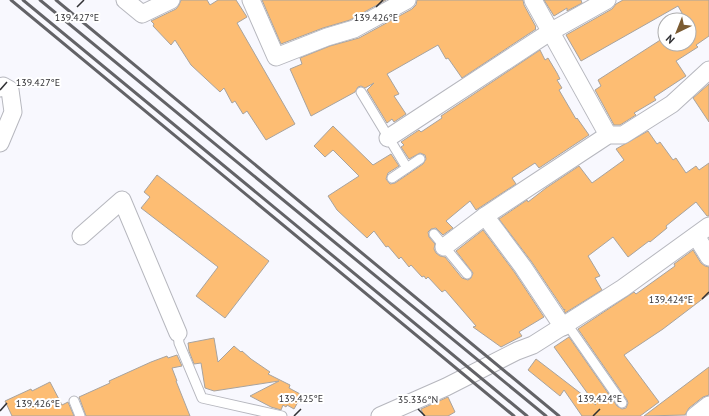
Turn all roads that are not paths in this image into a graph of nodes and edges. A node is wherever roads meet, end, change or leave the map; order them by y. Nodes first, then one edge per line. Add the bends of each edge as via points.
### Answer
1 (125, 0) edge
2 (171, 0) edge
3 (251, 0) edge
4 (407, 0) edge
5 (533, 0) edge
6 (607, 0) edge
7 (550, 32) junction
8 (709, 70) edge
9 (0, 88) edge
10 (361, 92) dead end
11 (608, 135) junction
12 (388, 138) junction
13 (0, 143) edge
14 (420, 159) dead end
15 (407, 168) junction
16 (392, 178) dead end
17 (485, 216) junction
18 (702, 231) edge
19 (81, 236) dead end
20 (439, 241) joint
21 (709, 257) edge
22 (467, 274) dead end
23 (565, 326) junction
24 (178, 333) joint
25 (74, 401) dead end
26 (622, 403) dead end
27 (709, 405) edge
28 (80, 416) edge
29 (282, 416) edge
30 (380, 416) edge
31 (694, 416) edge

1 - 2 street via 142,14
3 - 4 street via 276,57 354,29
5 - 7 street
6 - 7 street
7 - 11 street
7 - 12 street
8 - 11 street via 672,104 623,135
9 - 13 street via 3,86 10,90 13,112
10 - 12 lane
11 - 17 street
12 - 15 lane
14 - 15 lane
15 - 16 lane
17 - 20 street
17 - 23 street
18 - 21 street
18 - 23 street
19 - 24 street via 122,200
20 - 22 lane
23 - 26 lane
23 - 30 street via 533,345
24 - 29 lane via 179,343 202,398
25 - 28 lane
27 - 31 street

